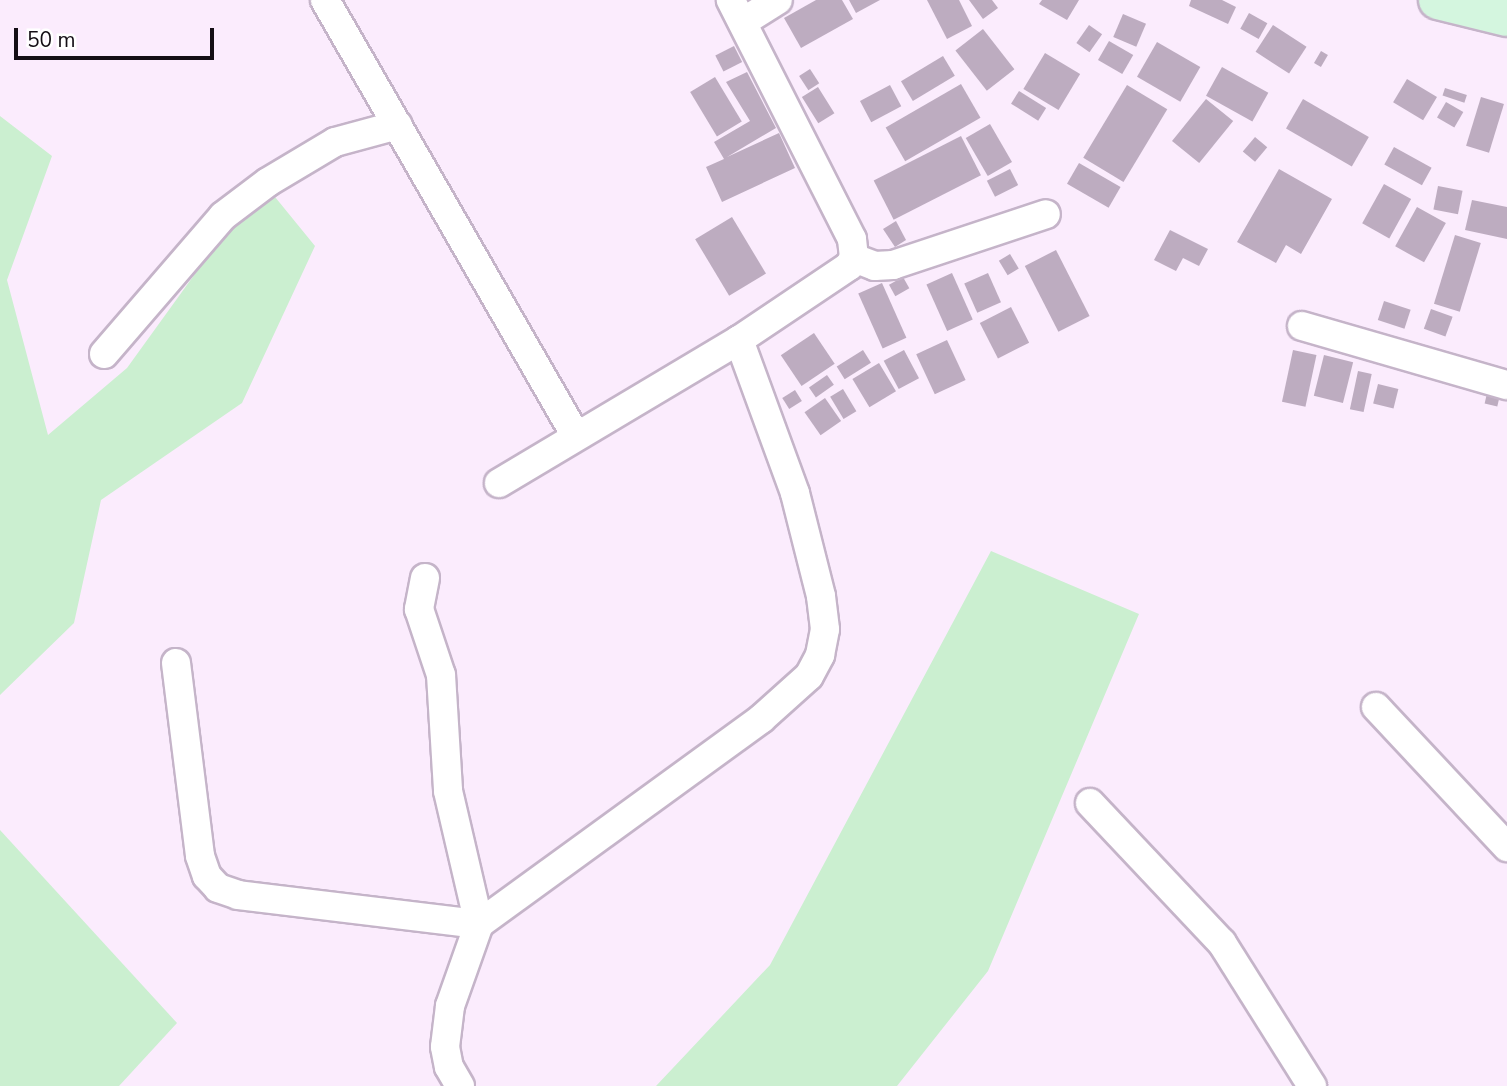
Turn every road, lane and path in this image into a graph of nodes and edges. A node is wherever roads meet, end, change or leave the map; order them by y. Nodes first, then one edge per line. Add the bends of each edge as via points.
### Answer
1 (325, 0) edge
2 (778, 0) edge
3 (1438, 0) edge
4 (737, 11) edge
5 (1507, 17) edge
6 (398, 125) junction
7 (1046, 214) dead end
8 (854, 258) junction
9 (1302, 326) dead end
10 (738, 340) junction
11 (104, 354) dead end
12 (1507, 384) edge
13 (576, 436) junction
14 (499, 482) dead end
15 (425, 578) dead end
16 (176, 663) dead end
17 (1376, 707) dead end
18 (1090, 803) dead end
19 (1507, 847) edge
20 (479, 924) junction
21 (460, 1086) edge
22 (1312, 1086) edge

1 - 6 street
2 - 4 street
3 - 5 street
4 - 8 street via 852,239
6 - 11 street via 335,142 268,182 223,216
6 - 13 street
7 - 8 street via 893,265 875,266
8 - 10 street via 849,266
9 - 12 street
10 - 13 street
10 - 20 street via 795,493 821,596 825,629 820,656 809,676 761,719
13 - 14 street
15 - 20 street via 419,609 441,675 448,791
16 - 20 street via 200,856 207,876 218,888 238,895
17 - 19 street
18 - 22 street via 1222,943
20 - 21 street via 450,1006 445,1047 449,1068

